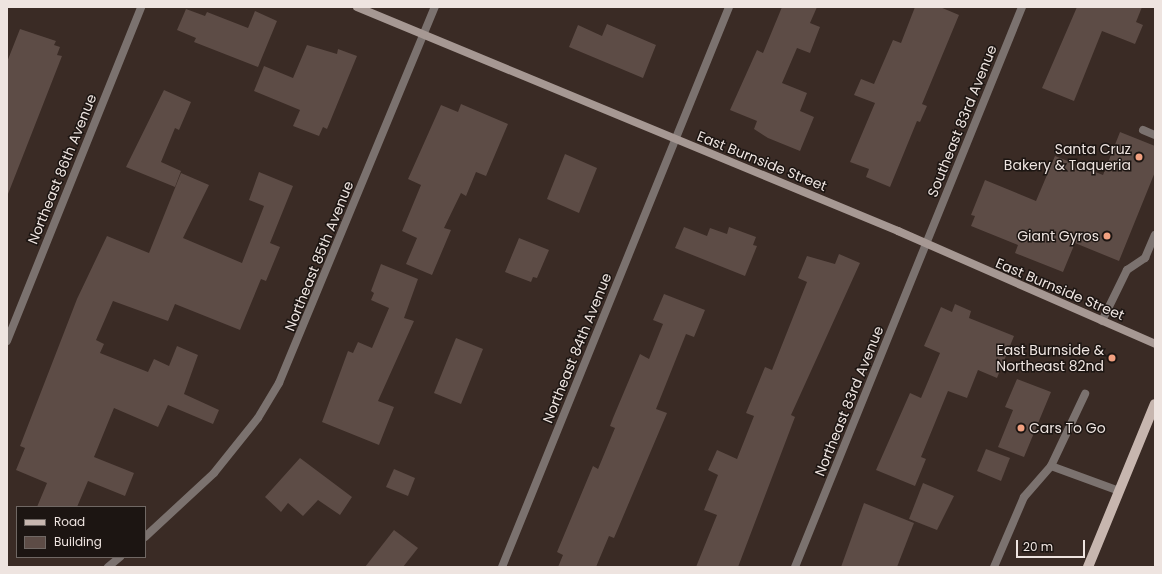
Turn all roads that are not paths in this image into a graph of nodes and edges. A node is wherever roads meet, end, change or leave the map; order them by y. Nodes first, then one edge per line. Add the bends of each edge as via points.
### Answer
1 (141, 7) edge
2 (357, 7) edge
3 (435, 7) edge
4 (729, 7) edge
5 (1022, 7) edge
6 (424, 35) junction
7 (1143, 130) dead end
8 (1155, 135) edge
9 (675, 140) junction
10 (1155, 235) edge
11 (926, 244) junction
12 (1102, 321) junction
13 (7, 341) edge
14 (1155, 344) edge
15 (1085, 394) dead end
16 (1155, 404) edge
17 (1051, 466) junction
18 (1119, 491) junction
19 (146, 536) edge
20 (119, 558) edge
21 (108, 567) edge
22 (502, 567) edge
23 (795, 567) edge
24 (994, 567) edge
25 (1088, 567) edge

1 - 13 street, Northeast 86th Avenue
2 - 6 street, East Burnside Street
3 - 6 street, Northeast 85th Avenue
4 - 9 street, Northeast 84th Avenue
5 - 11 street, Southeast 83rd Avenue
6 - 9 street, East Burnside Street
6 - 19 street, Northeast 85th Avenue via 282,376 258,418 214,473
7 - 8 street
9 - 11 street, East Burnside Street
9 - 22 street, Northeast 84th Avenue
10 - 12 street via 1145,258 1128,270
11 - 12 street, East Burnside Street
11 - 23 street, Northeast 83rd Avenue
12 - 14 street, East Burnside Street
15 - 17 street
16 - 18 main road
17 - 18 street
17 - 24 street via 1024,497
18 - 25 main road
20 - 21 street

